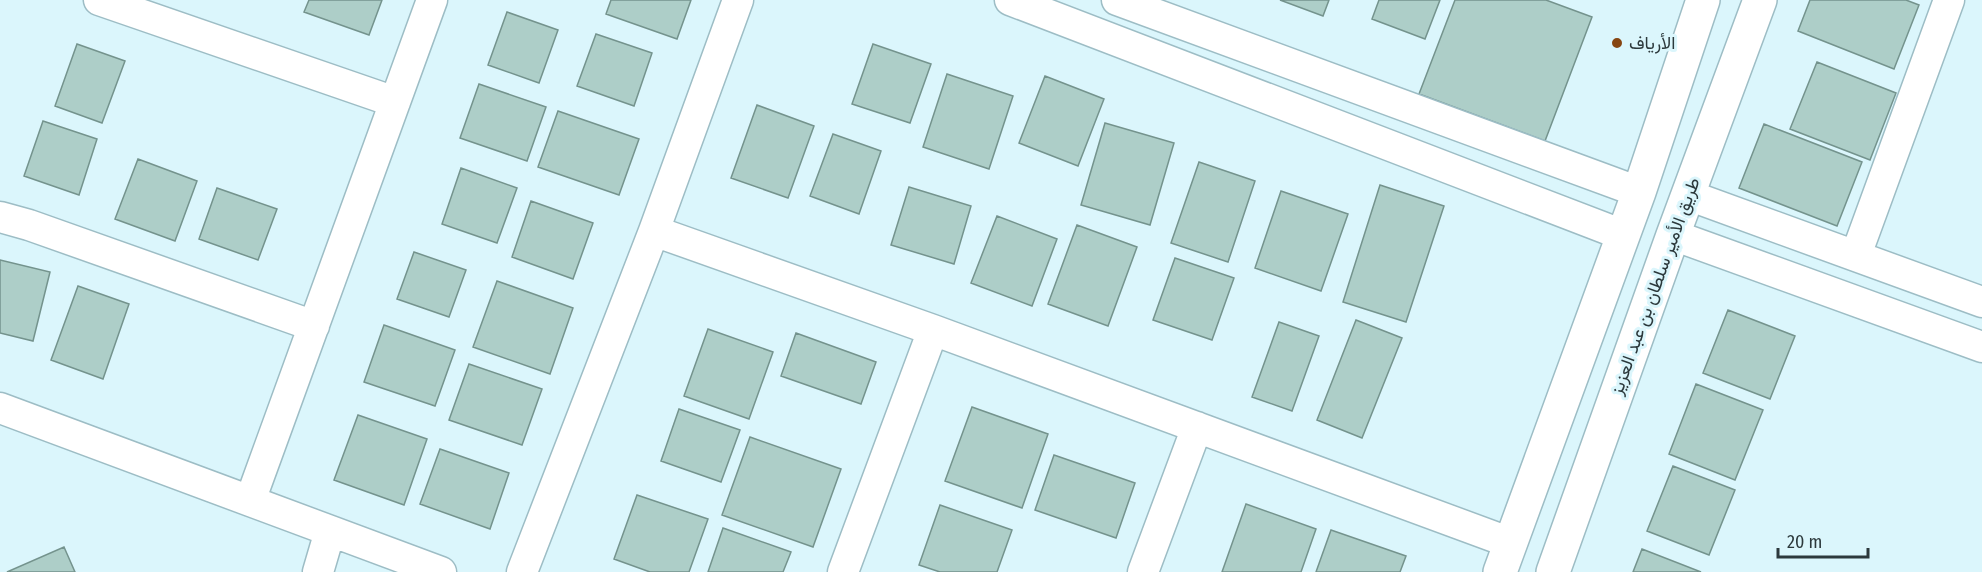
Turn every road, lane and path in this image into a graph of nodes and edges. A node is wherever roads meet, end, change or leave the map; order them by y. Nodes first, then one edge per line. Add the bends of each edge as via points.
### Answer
1 (99, 0) edge
2 (432, 0) edge
3 (738, 0) edge
4 (1010, 0) edge
5 (1117, 0) edge
6 (1703, 0) edge
7 (1760, 0) edge
8 (1949, 0) edge
9 (395, 102) junction
10 (1639, 192) junction
11 (1688, 195) junction
12 (0, 217) edge
13 (654, 231) junction
14 (1623, 235) junction
15 (1673, 235) junction
16 (1856, 255) junction
17 (1982, 302) edge
18 (314, 326) junction
19 (933, 330) junction
20 (1982, 347) edge
21 (0, 408) edge
22 (1197, 427) junction
23 (250, 501) junction
24 (330, 531) junction
25 (1505, 557) edge
26 (318, 572) edge
27 (441, 572) edge
28 (522, 572) edge
29 (843, 572) edge
30 (1143, 572) edge
31 (1554, 572) edge

1 - 9 street
2 - 9 street
3 - 13 street
4 - 14 street
5 - 10 street
6 - 10 main road
7 - 11 main road, طريق الأمير سلطان بن عبد العزيز
8 - 16 street
9 - 18 street
10 - 14 main road
11 - 15 main road, طريق الأمير سلطان بن عبد العزيز
11 - 16 street
12 - 18 street
13 - 19 street
13 - 28 street
14 - 25 main road
15 - 20 street
15 - 31 main road, طريق الأمير سلطان بن عبد العزيز
16 - 17 street
18 - 23 street
19 - 22 street
19 - 29 street
21 - 23 street
22 - 25 street
22 - 30 street
23 - 24 street
24 - 26 street
24 - 27 street

